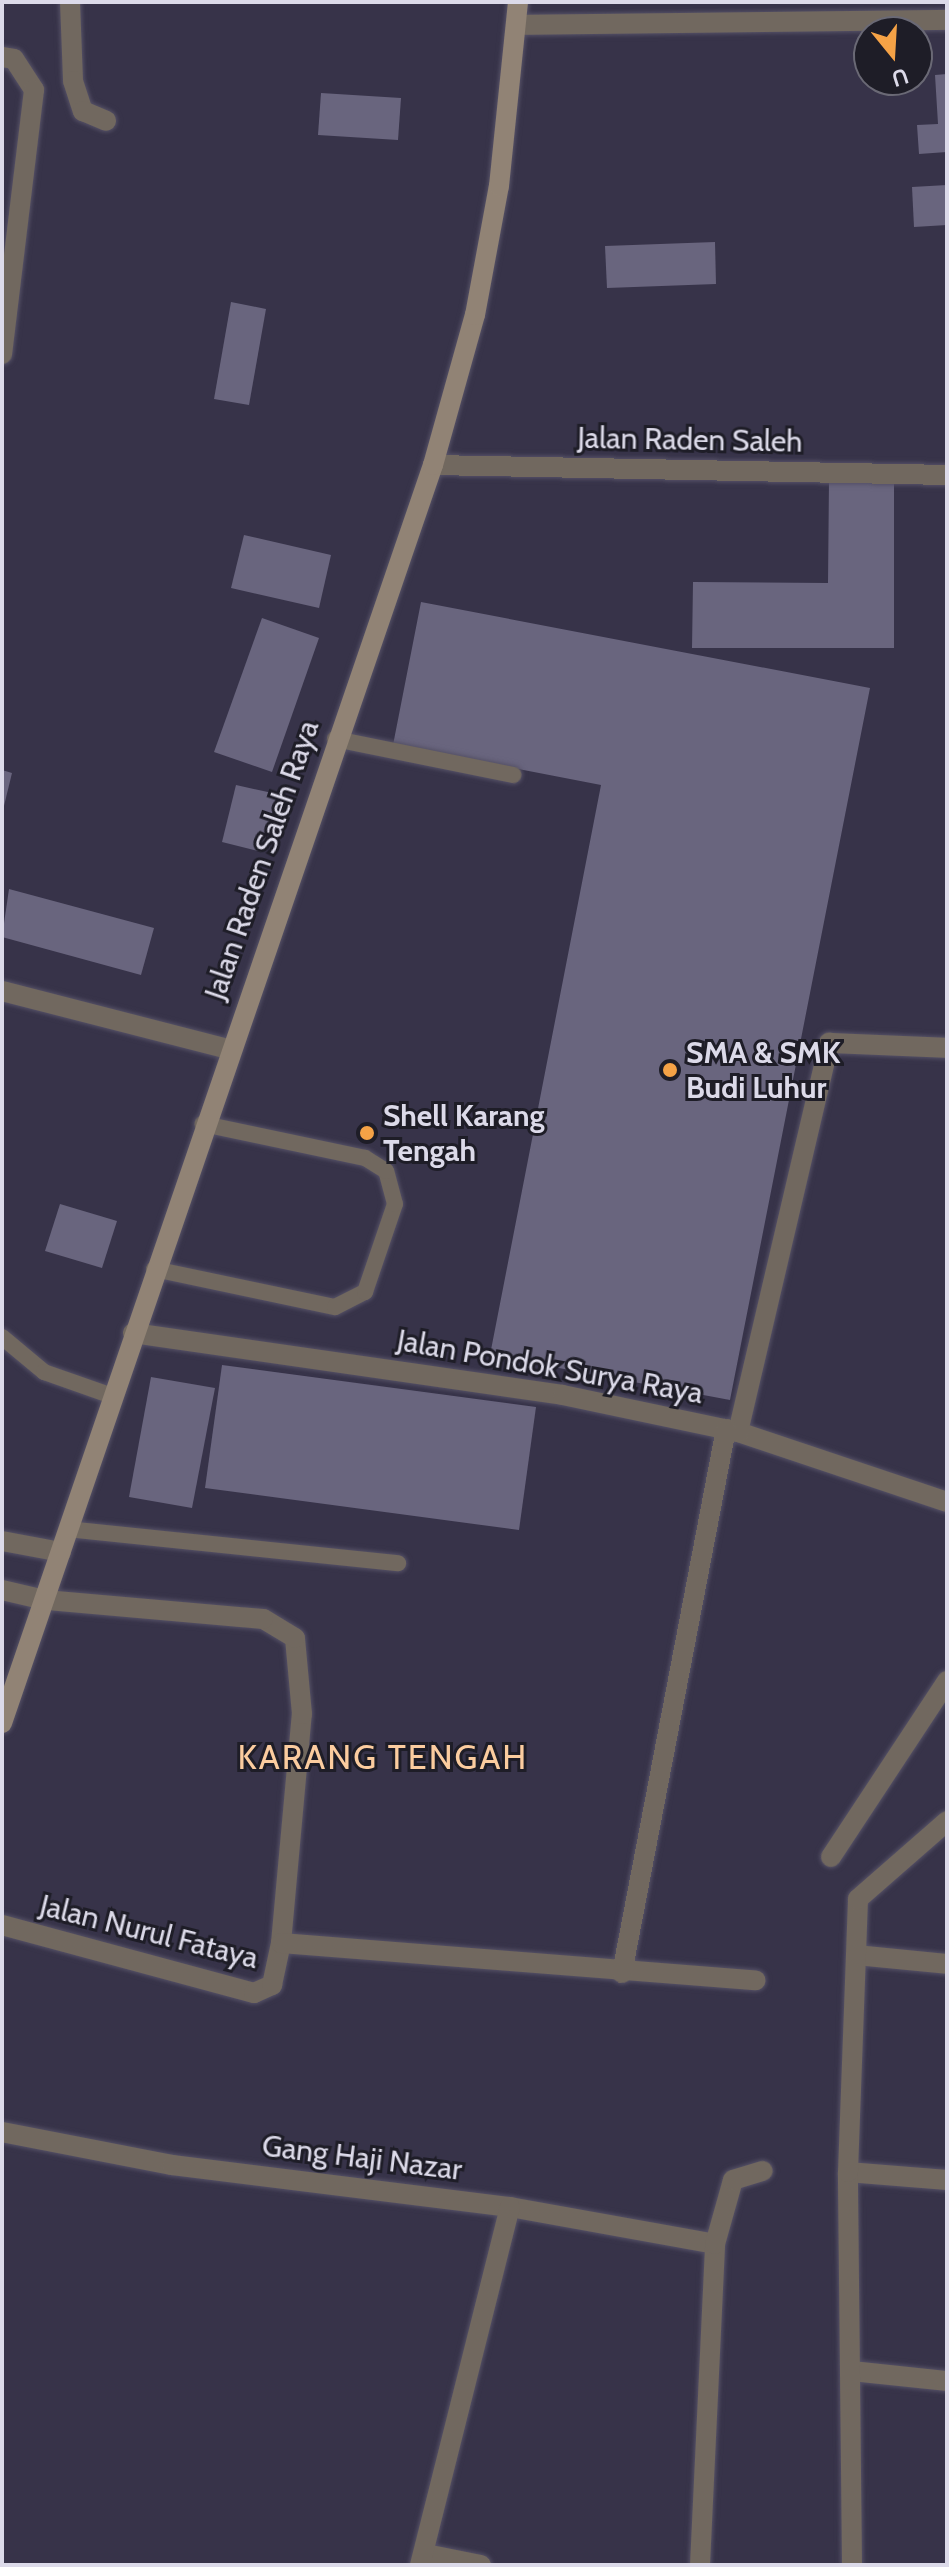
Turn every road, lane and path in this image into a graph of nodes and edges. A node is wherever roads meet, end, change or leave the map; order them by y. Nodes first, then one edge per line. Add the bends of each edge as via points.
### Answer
1 (70, 2) edge
2 (518, 2) edge
3 (947, 20) edge
4 (518, 25) junction
5 (2, 57) edge
6 (106, 121) dead end
7 (2, 354) edge
8 (433, 465) junction
9 (947, 475) edge
10 (335, 739) junction
11 (513, 775) dead end
12 (2, 991) edge
13 (947, 1048) edge
14 (228, 1049) junction
15 (203, 1124) junction
16 (154, 1269) junction
17 (133, 1333) junction
18 (2, 1337) edge
19 (112, 1396) junction
20 (732, 1430) junction
21 (947, 1502) edge
22 (67, 1529) junction
23 (2, 1541) edge
24 (61, 1552) junction
25 (398, 1563) dead end
26 (2, 1590) edge
27 (45, 1600) junction
28 (947, 1681) edge
29 (2, 1723) edge
30 (947, 1821) edge
31 (831, 1857) dead end
32 (2, 1925) edge
33 (281, 1936) junction
34 (856, 1955) junction
35 (947, 1964) edge
36 (622, 1973) junction
37 (756, 1980) dead end
38 (2, 2132) edge
39 (763, 2171) dead end
40 (848, 2172) junction
41 (947, 2180) edge
42 (510, 2207) junction
43 (715, 2244) junction
44 (852, 2371) junction
45 (947, 2381) edge
46 (423, 2560) edge
47 (481, 2565) edge
48 (700, 2565) edge
49 (852, 2565) edge

1 - 6 street via 73,81 83,111
2 - 4 main road, Jalan Raden Saleh Raya
3 - 4 street
4 - 8 main road, Jalan Raden Saleh Raya via 478,301
5 - 7 street via 14,59 34,90
8 - 9 street, Jalan Raden Saleh
8 - 10 main road, Jalan Raden Saleh Raya
10 - 11 lane
10 - 14 main road, Jalan Raden Saleh Raya
12 - 14 street
13 - 20 street via 829,1043
14 - 15 main road, Jalan Raden Saleh Raya
15 - 16 main road, Jalan Raden Saleh Raya
15 - 16 lane via 365,1158 386,1171 395,1204 365,1292 335,1307
16 - 17 main road, Jalan Raden Saleh Raya
17 - 19 main road, Jalan Raden Saleh Raya
17 - 20 street, Jalan Pondok Surya Raya via 563,1395
18 - 19 lane via 44,1372
19 - 22 main road, Jalan Raden Saleh Raya
20 - 21 street, Jalan Pondok Surya Raya
20 - 36 street
22 - 24 main road, Jalan Raden Saleh Raya
22 - 25 lane
23 - 24 street
24 - 27 main road, Jalan Raden Saleh Raya
26 - 27 street
27 - 29 main road, Jalan Raden Saleh Raya
27 - 33 street via 263,1619 295,1638 302,1714
28 - 31 street
30 - 34 street via 858,1899
32 - 33 street, Jalan Nurul Fataya via 254,1993 272,1985
33 - 36 street
34 - 35 street
34 - 40 street
36 - 37 street
38 - 42 street, Gang Haji Nazar via 172,2165
39 - 43 street via 733,2180
40 - 41 street
40 - 44 street
42 - 43 street, Gang Haji Nazar
42 - 46 street
43 - 48 street
44 - 45 street
44 - 49 street
46 - 47 street

